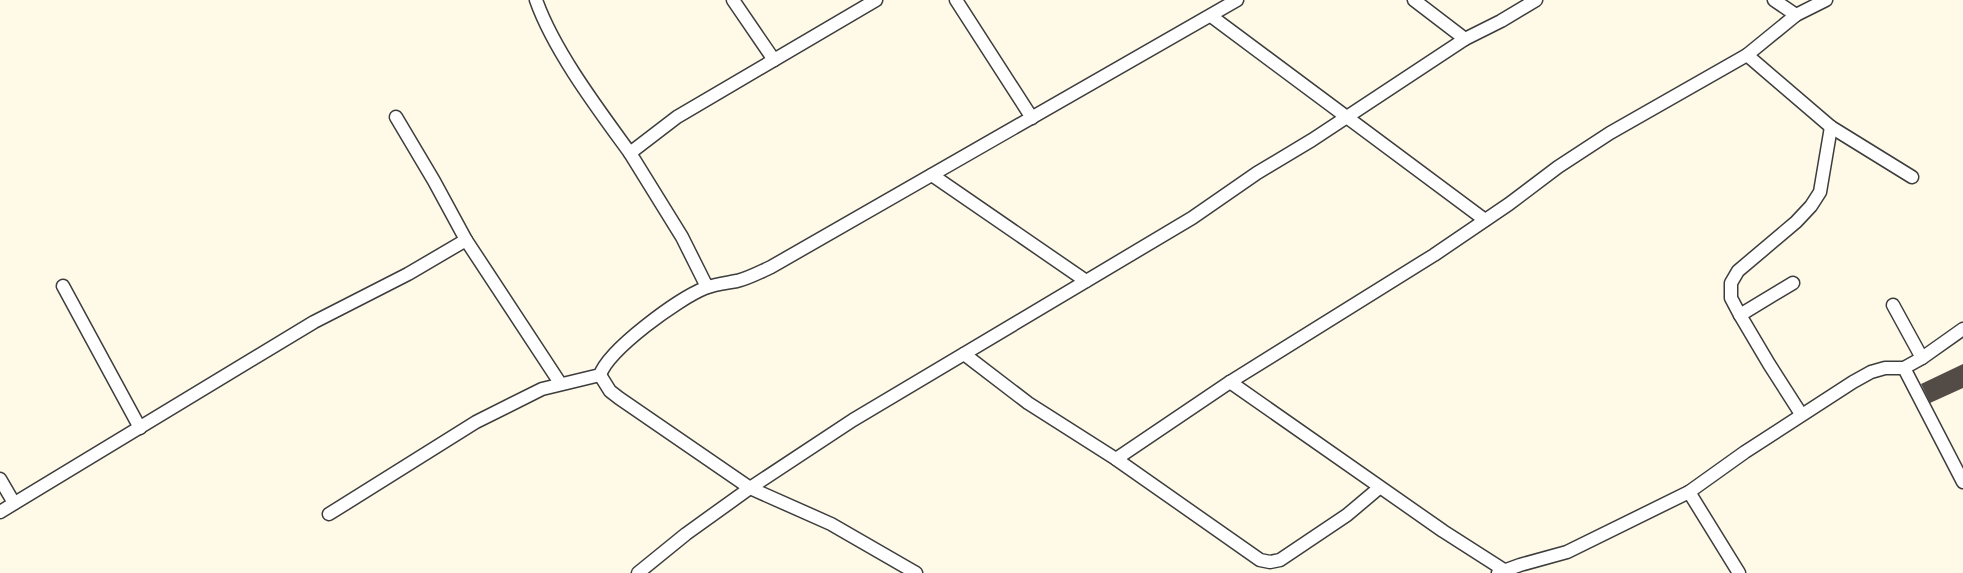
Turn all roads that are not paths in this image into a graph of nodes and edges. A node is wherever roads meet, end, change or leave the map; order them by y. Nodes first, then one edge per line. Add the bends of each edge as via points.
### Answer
1 (536, 0) edge
2 (733, 0) edge
3 (876, 0) edge
4 (956, 0) edge
5 (1237, 0) edge
6 (1414, 0) edge
7 (1536, 0) edge
8 (1774, 0) edge
9 (1826, 0) edge
10 (1796, 15) junction
11 (1211, 16) junction
12 (1465, 39) junction
13 (1747, 55) junction
14 (774, 60) junction
15 (1346, 116) junction
16 (396, 117) dead end
17 (1032, 118) junction
18 (1831, 127) junction
19 (630, 153) junction
20 (932, 175) junction
21 (1912, 177) dead end
22 (1485, 220) junction
23 (466, 240) junction
24 (1086, 281) junction
25 (1793, 283) dead end
26 (63, 286) dead end
27 (707, 287) junction
28 (1893, 305) dead end
29 (1740, 315) junction
30 (1963, 329) edge
31 (964, 354) junction
32 (1922, 358) junction
33 (1904, 368) junction
34 (600, 375) junction
35 (1230, 382) junction
36 (560, 383) junction
37 (1801, 414) junction
38 (140, 428) junction
39 (1116, 459) junction
40 (0, 479) edge
41 (1963, 482) edge
42 (750, 488) junction
43 (1379, 488) junction
44 (1689, 492) junction
45 (14, 503) junction
46 (0, 512) edge
47 (329, 514) dead end
48 (1501, 572) edge
49 (638, 573) edge
50 (915, 573) edge
51 (1739, 573) edge

1 - 19 street via 566,59
2 - 14 street
3 - 14 street
4 - 17 street
5 - 11 street
6 - 12 street
7 - 12 street
8 - 10 street
9 - 10 street
10 - 13 street
11 - 15 street
11 - 17 street
12 - 15 street
13 - 18 street
13 - 22 street via 1610,134
14 - 19 street via 677,117
15 - 22 street
15 - 24 street via 1192,218
16 - 23 street
17 - 20 street
18 - 21 street
18 - 29 street via 1820,192 1796,222 1738,271 1731,283 1731,298
19 - 27 street via 682,237
20 - 24 street
20 - 27 street via 771,267
22 - 35 street
23 - 36 street
23 - 38 street via 314,322
24 - 31 street
25 - 29 street
26 - 38 street
27 - 34 street via 684,299 622,347
28 - 32 street
29 - 37 street
30 - 32 street
31 - 39 street via 1028,403
31 - 42 street
32 - 33 street
33 - 37 street via 1871,372
33 - 41 street
34 - 36 street
34 - 42 street via 619,398
35 - 39 street
35 - 43 street
36 - 47 street via 476,422
37 - 44 street
38 - 45 street
39 - 43 street via 1265,561 1280,560
40 - 45 street
42 - 49 street
42 - 50 street via 831,524
43 - 48 street
44 - 48 street via 1567,552
44 - 51 street
45 - 46 street

